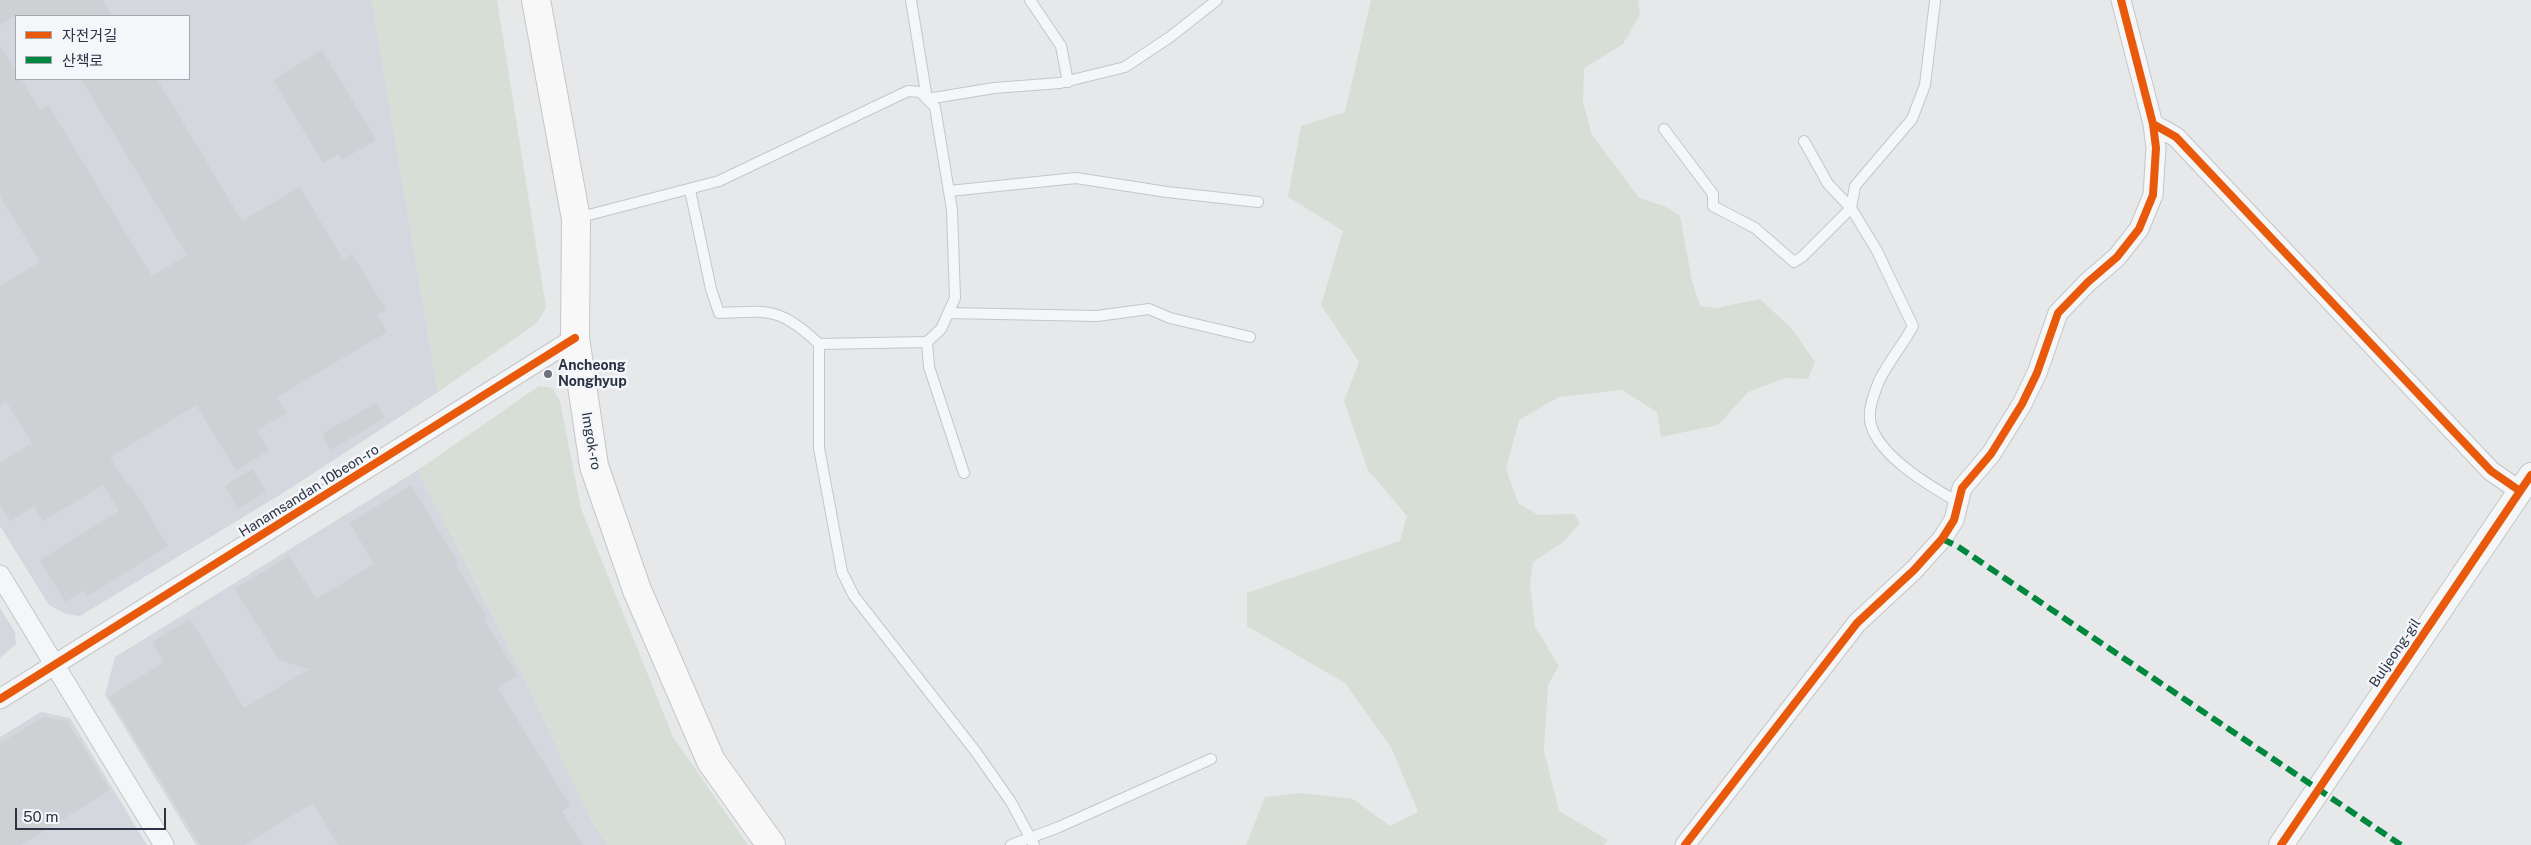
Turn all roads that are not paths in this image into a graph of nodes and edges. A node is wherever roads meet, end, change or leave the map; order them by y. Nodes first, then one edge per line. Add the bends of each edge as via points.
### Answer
1 (536, 0) edge
2 (911, 0) edge
3 (1030, 0) edge
4 (1217, 0) edge
5 (2122, 0) edge
6 (1935, 1) edge
7 (1068, 82) junction
8 (927, 99) junction
9 (2154, 124) junction
10 (1664, 129) dead end
11 (1804, 141) dead end
12 (690, 190) junction
13 (949, 191) junction
14 (1258, 202) dead end
15 (1851, 208) junction
16 (576, 218) junction
17 (948, 313) junction
18 (1250, 337) dead end
19 (575, 338) junction
20 (927, 342) junction
21 (819, 344) junction
22 (964, 473) dead end
23 (2526, 483) edge
24 (1958, 502) junction
25 (0, 575) edge
26 (55, 665) junction
27 (0, 699) edge
28 (1211, 759) dead end
29 (1032, 842) edge
30 (164, 845) edge
31 (771, 845) edge
32 (1011, 845) edge
33 (1685, 845) edge
34 (2281, 845) edge

1 - 16 main road, Imgok-ro
2 - 8 lane
3 - 7 lane via 1061,46
4 - 7 lane via 1125,67
5 - 9 street
6 - 15 lane via 1920,103 1905,129 1855,186
7 - 8 lane via 994,88
8 - 12 lane via 920,92 908,91 719,181
8 - 13 lane via 935,107
9 - 23 street via 2176,137 2492,471
9 - 24 street via 2153,195 2139,229 2117,257 2058,313 2037,373 2022,404 1991,454 1962,488
10 - 15 lane via 1713,194 1713,206 1755,228 1794,262
11 - 15 lane via 1828,184
12 - 16 lane
12 - 21 lane via 719,313 781,315 801,326
13 - 14 lane via 1076,178
13 - 17 lane via 955,298
15 - 24 lane via 1892,279 1913,326 1880,380 1870,411 1871,426 1886,449 1930,486
16 - 19 main road, Imgok-ro
17 - 18 lane via 1097,316 1149,308 1170,318
17 - 20 lane via 941,329
19 - 26 street, Hanamsandan 10beon-ro
19 - 31 main road, Imgok-ro via 594,466 637,590 711,761
20 - 21 lane
20 - 22 lane via 929,367
21 - 29 lane via 819,448 842,572 854,596 1012,802
23 - 34 street, Buljeong-gil
24 - 33 street via 1954,520 1942,539 1857,623
25 - 26 street
26 - 27 street, Hanamsandan 10beon-ro
26 - 30 street
28 - 29 lane
29 - 32 lane

